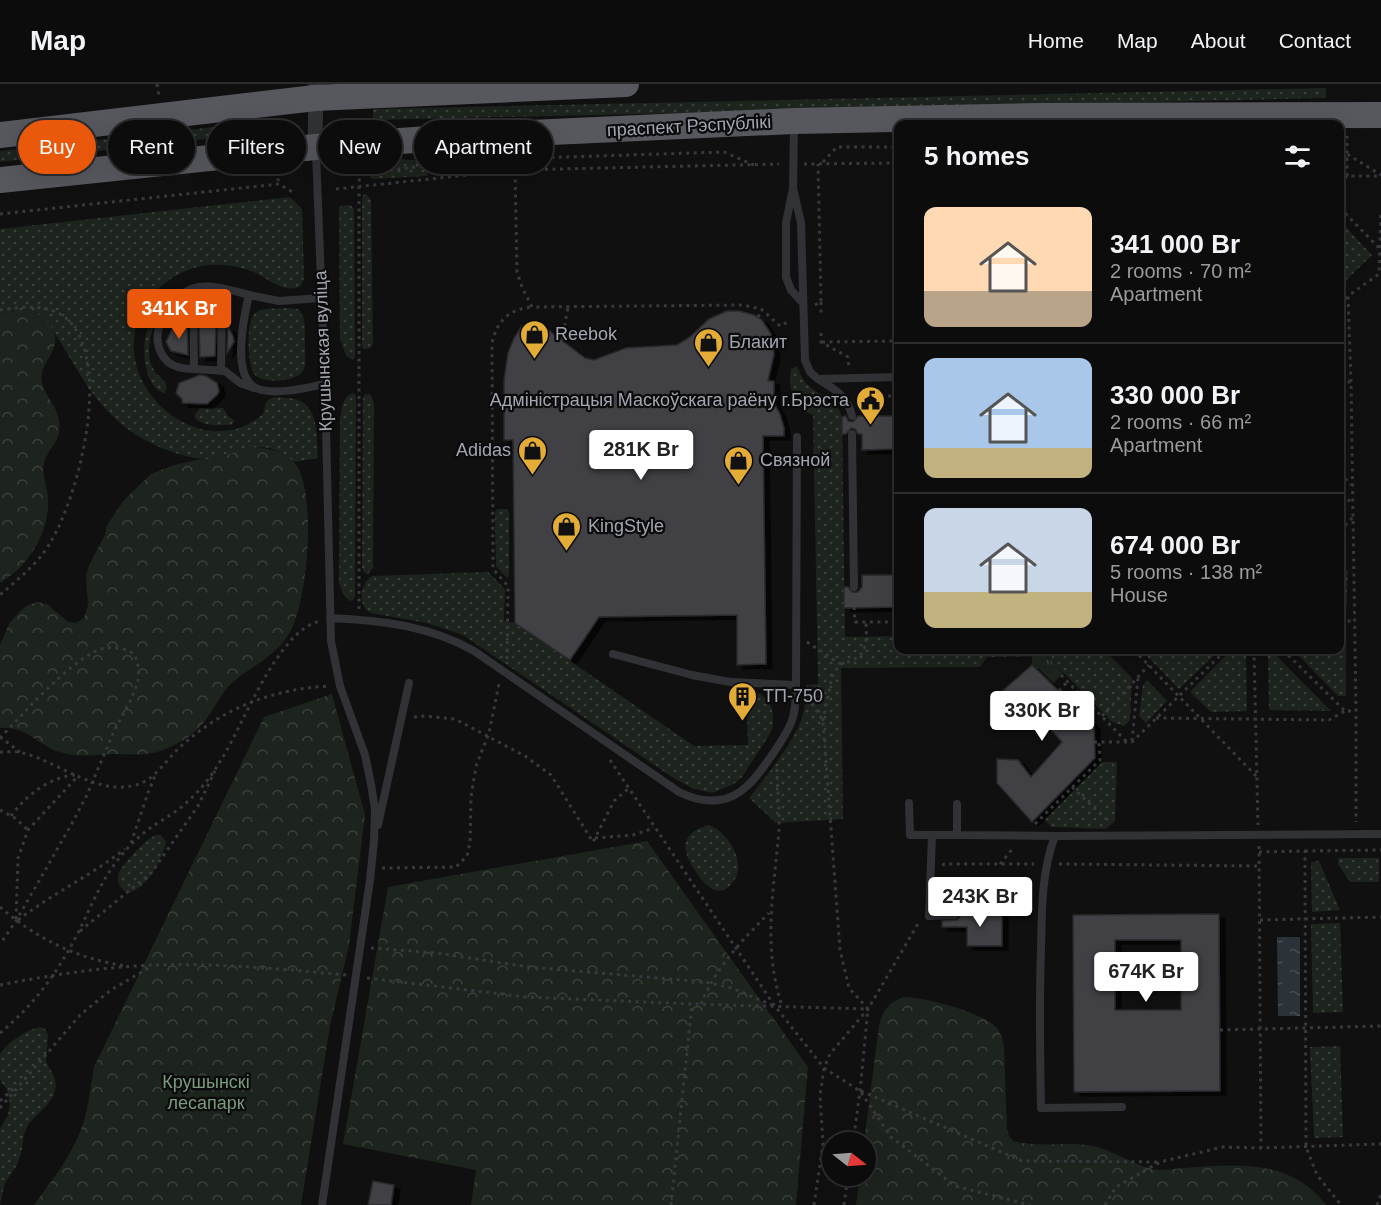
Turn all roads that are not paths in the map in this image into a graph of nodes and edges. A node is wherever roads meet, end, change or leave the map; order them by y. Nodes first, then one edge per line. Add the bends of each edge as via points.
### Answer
1 (626, 84) edge
2 (315, 91) edge
3 (1381, 115) edge
4 (794, 121) junction
5 (0, 135) edge
6 (315, 147) junction
7 (0, 180) edge
8 (793, 188) junction
9 (222, 288) junction
10 (193, 289) junction
11 (249, 295) junction
12 (321, 298) junction
13 (803, 303) junction
14 (194, 369) junction
15 (221, 370) junction
16 (894, 377) edge
17 (818, 379) junction
18 (325, 384) junction
19 (258, 388) junction
20 (852, 416) dead end
21 (852, 434) dead end
22 (797, 437) dead end
23 (854, 587) dead end
24 (330, 618) junction
25 (613, 654) dead end
26 (796, 681) junction
27 (409, 683) dead end
28 (909, 803) dead end
29 (957, 804) dead end
30 (1381, 834) edge
31 (932, 835) junction
32 (957, 835) junction
33 (1055, 836) junction
34 (374, 841) junction
35 (954, 915) dead end
36 (1122, 1107) dead end
37 (322, 1205) edge

1 - 2 highway
2 - 5 highway
2 - 6 street, Крушынская вуліца
3 - 4 highway, праспект Рэспублікі
4 - 6 highway, праспект Рэспублікі
4 - 8 lane
6 - 7 highway, праспект Рэспублікі
6 - 12 lane, Крушынская вуліца
8 - 13 lane via 801,223
8 - 13 lane via 787,209 786,277
9 - 10 lane
9 - 11 lane
9 - 15 lane
10 - 14 lane
10 - 14 lane via 172,301 158,334 168,362
11 - 12 lane via 279,301
11 - 19 lane via 242,344 245,375
12 - 18 lane, Крушынская вуліца
13 - 17 lane via 807,367
14 - 15 lane
15 - 19 lane via 244,386
16 - 17 lane
17 - 20 lane via 846,399
18 - 19 lane via 294,390
18 - 24 lane, Крушынская вуліца
21 - 23 lane
22 - 26 lane
24 - 26 lane via 389,623 446,637 474,651 692,798 720,800 748,786 793,719
24 - 34 lane, Крушынская вуліца via 334,663 367,764 375,808
25 - 26 lane via 730,682
27 - 34 lane
28 - 31 lane via 910,835
29 - 32 lane
30 - 33 lane
31 - 32 lane
31 - 35 lane via 929,915
32 - 33 lane
33 - 36 lane via 1043,890 1041,1108
34 - 37 lane

